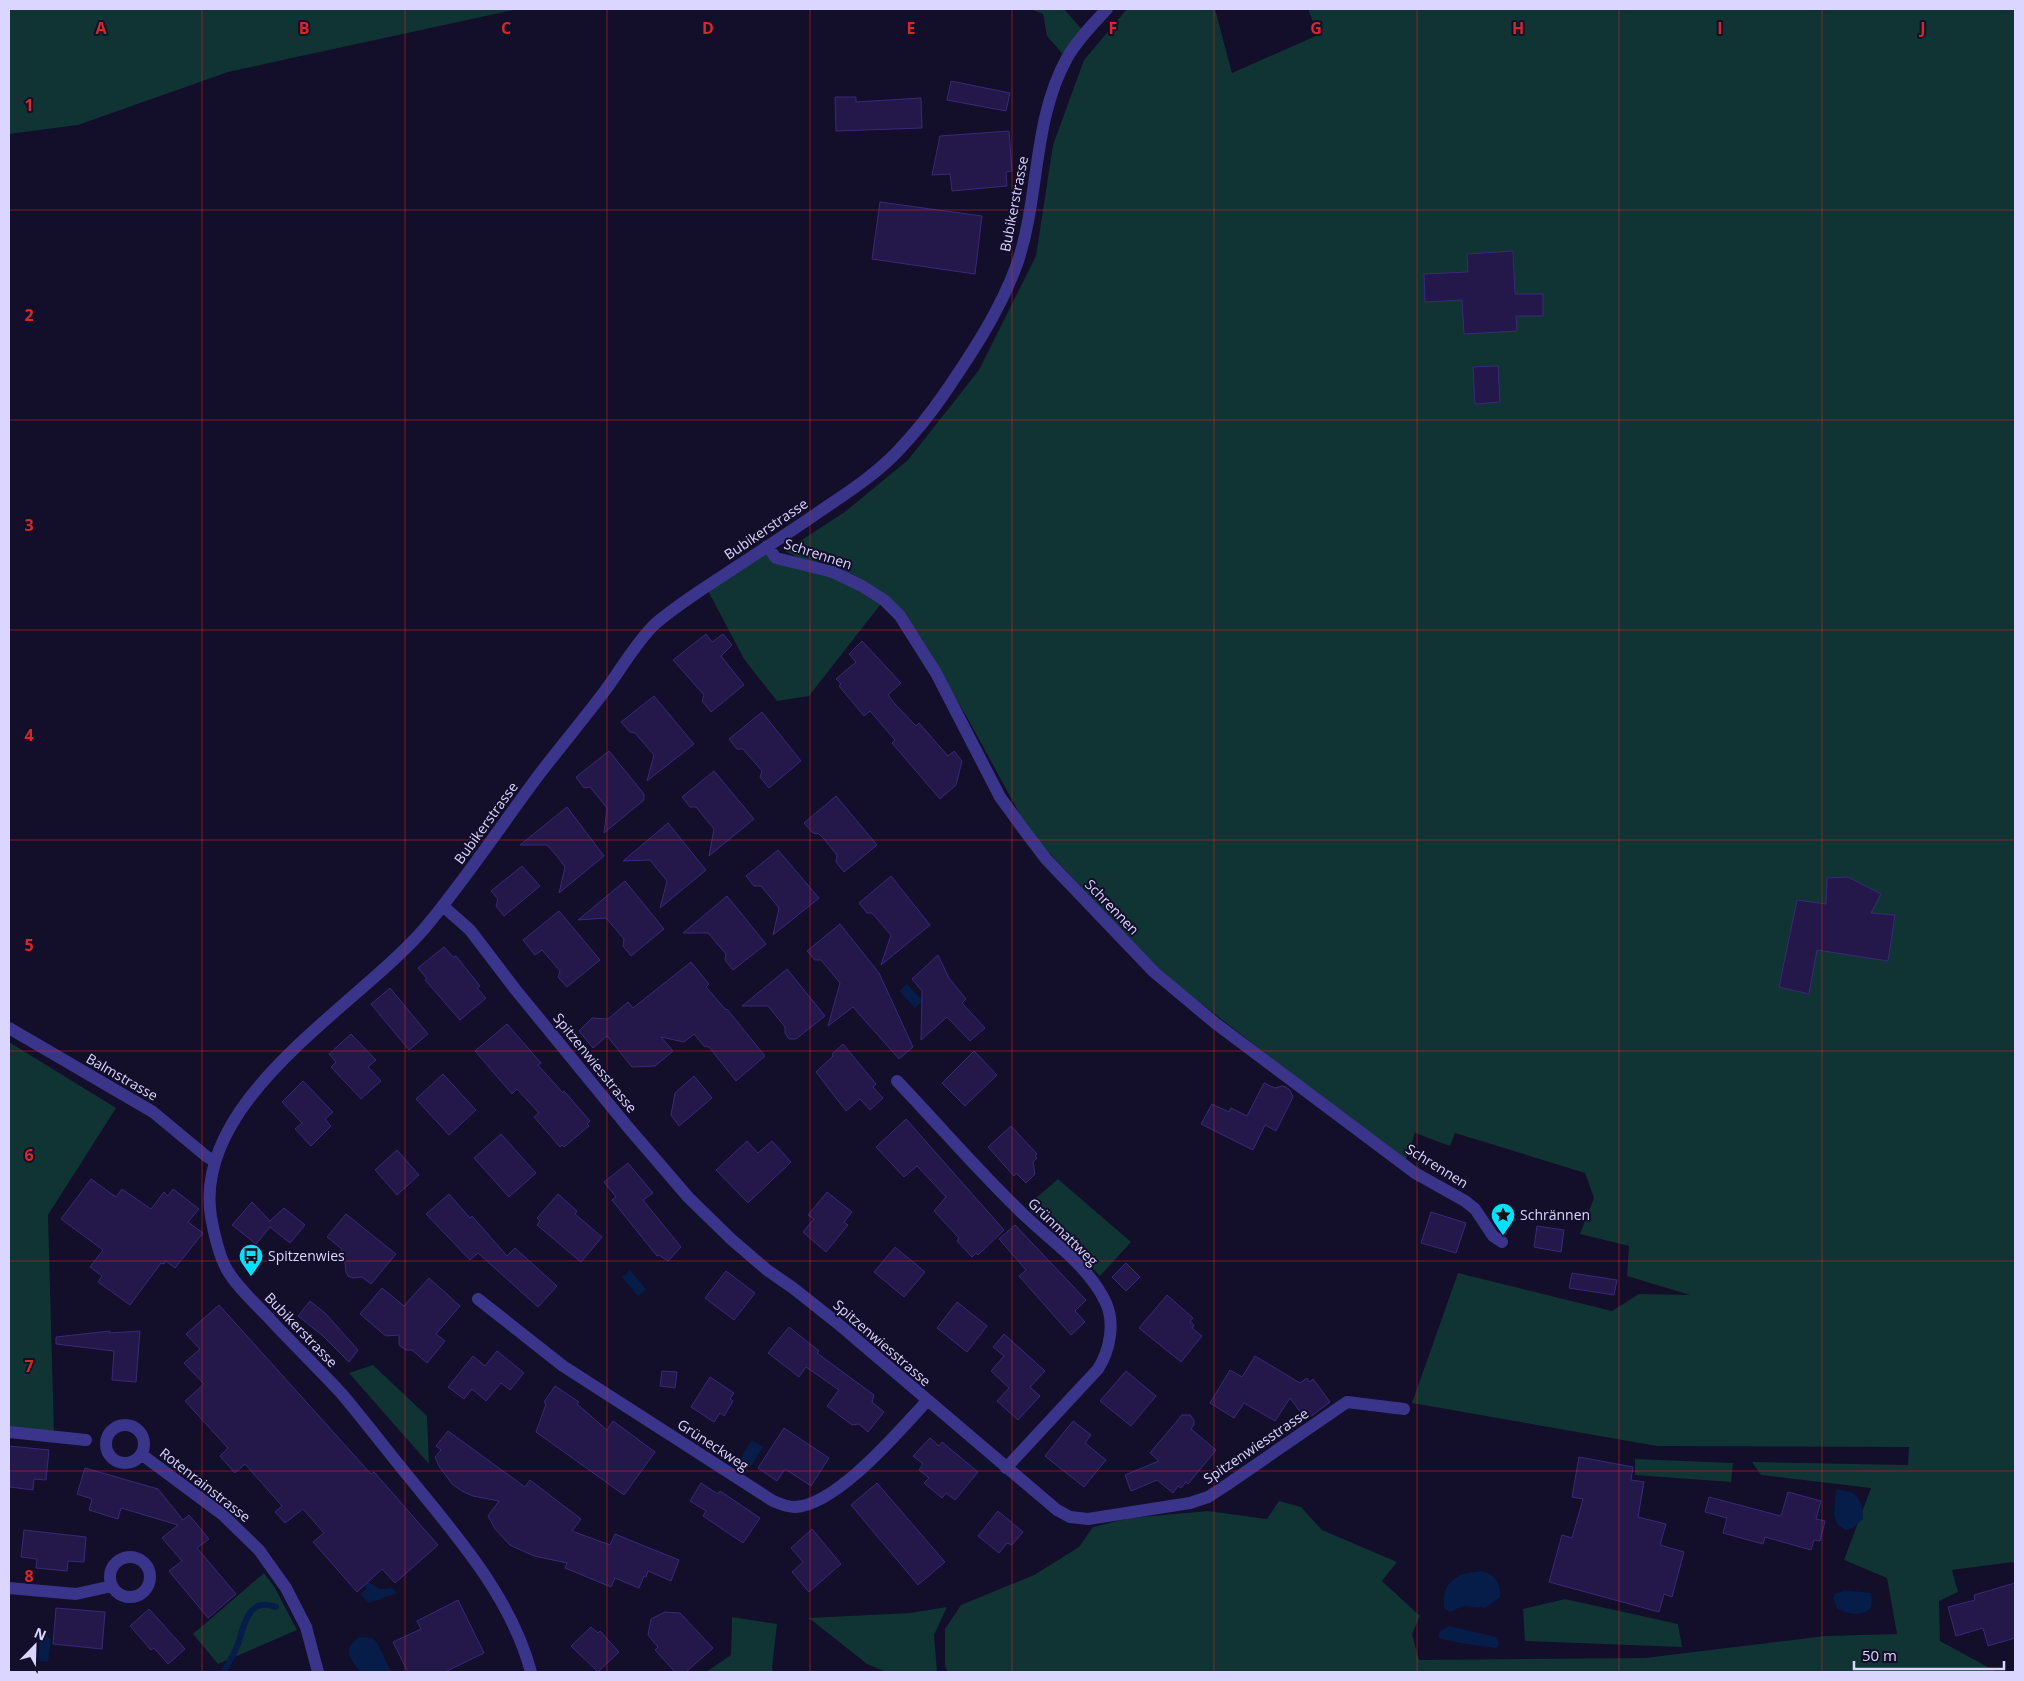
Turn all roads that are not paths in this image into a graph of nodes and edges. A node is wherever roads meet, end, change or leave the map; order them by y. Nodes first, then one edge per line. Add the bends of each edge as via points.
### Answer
1 (1107, 9) edge
2 (767, 546) junction
3 (443, 906) junction
4 (9, 1028) edge
5 (897, 1081) dead end
6 (214, 1160) junction
7 (1502, 1242) dead end
8 (478, 1299) dead end
9 (927, 1401) junction
10 (1404, 1409) dead end
11 (9, 1432) edge
12 (86, 1440) dead end
13 (141, 1454) dead end
14 (1006, 1468) junction
15 (112, 1586) dead end
16 (9, 1588) edge
17 (318, 1672) edge
18 (531, 1672) edge

1 - 2 street, Bubikerstrasse via 1066,59 1047,107 1025,235 1016,267 976,347 940,401 898,451 856,487
2 - 3 street, Bubikerstrasse via 652,626
2 - 7 street, Schrennen via 776,558 833,572 862,586 884,600 900,616 936,673 1000,797 1046,859 1154,972 1415,1173 1465,1201 1493,1236
3 - 6 street, Bubikerstrasse via 386,968 269,1074 247,1102
3 - 9 street, Spitzenwiesstrasse via 470,930 688,1197 767,1270 836,1322
4 - 6 street, Balmstrasse via 153,1112
5 - 14 street, Grünmattweg via 1096,1284 1110,1315 1109,1340 1098,1369
6 - 18 street, Bubikerstrasse via 209,1194 211,1220 227,1269 340,1393 459,1538 506,1609
8 - 9 street, Grüneckweg via 563,1366 784,1505 794,1507 812,1503 832,1493 894,1437
9 - 14 street, Spitzenwiesstrasse
10 - 14 street, Spitzenwiesstrasse via 1347,1402 1208,1497 1190,1503 1088,1519 1057,1510
11 - 12 street
13 - 17 street, Rotenrainstrasse via 223,1515 259,1550 286,1588 306,1627
15 - 16 street via 76,1594

